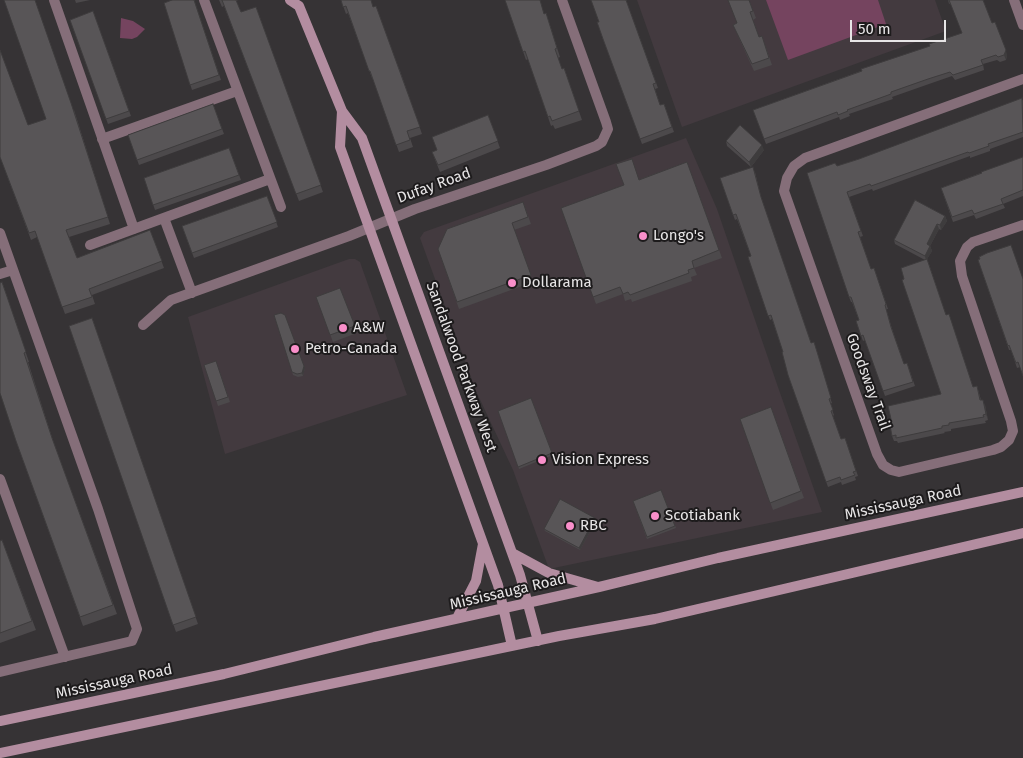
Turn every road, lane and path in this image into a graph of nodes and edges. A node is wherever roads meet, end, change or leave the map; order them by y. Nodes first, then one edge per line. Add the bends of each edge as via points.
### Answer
1 (54, 0) edge
2 (204, 0) edge
3 (562, 0) edge
4 (1014, 0) edge
5 (297, 2) edge
6 (1023, 25) edge
7 (1023, 79) edge
8 (237, 92) junction
9 (342, 111) junction
10 (102, 139) junction
11 (270, 179) junction
12 (281, 207) dead end
13 (164, 218) junction
14 (391, 218) junction
15 (1023, 225) edge
16 (370, 227) junction
17 (134, 229) junction
18 (0, 232) edge
19 (90, 245) dead end
20 (13, 270) junction
21 (0, 274) edge
22 (192, 293) junction
23 (143, 325) dead end
24 (0, 479) edge
25 (1023, 492) edge
26 (1023, 533) edge
27 (484, 543) junction
28 (512, 553) junction
29 (598, 587) junction
30 (528, 603) junction
31 (504, 608) junction
32 (457, 618) junction
33 (538, 640) junction
34 (512, 646) junction
35 (65, 657) junction
36 (0, 672) edge
37 (0, 722) edge
38 (0, 753) edge

1 - 10 street
2 - 8 street
3 - 14 street, Dufay Road via 606,122 607,135 602,142 546,165
4 - 6 street
5 - 9 main road, Sandalwood Parkway West
7 - 15 street, Goodsway Trail via 805,158 794,166 787,178 784,191 882,465 900,472 993,450 1009,440 1013,431 1011,421 962,276 960,261 974,242
8 - 10 street
8 - 11 street
9 - 14 main road, Sandalwood Parkway West via 362,138
9 - 16 main road, Sandalwood Parkway West via 340,147
10 - 17 street
11 - 12 street
11 - 13 street
13 - 17 street
13 - 22 street
14 - 16 street, Dufay Road
14 - 28 main road, Sandalwood Parkway West
16 - 22 street, Dufay Road
16 - 27 main road, Sandalwood Parkway West
17 - 19 street
18 - 20 street
20 - 21 street
20 - 35 street via 137,629 132,640
22 - 23 street, Dufay Road via 171,300
24 - 35 street
25 - 29 main road, Mississauga Road
26 - 33 main road via 665,617
27 - 31 main road, Sandalwood Parkway West
27 - 32 main road via 476,581
28 - 29 main road via 549,573
28 - 30 main road, Sandalwood Parkway West
29 - 30 main road, Mississauga Road
30 - 31 main road, Mississauga Road
30 - 33 main road, Sandalwood Parkway West
31 - 32 main road, Mississauga Road
31 - 34 main road, Sandalwood Parkway West
32 - 37 main road, Mississauga Road via 224,674
33 - 34 main road
34 - 38 main road
35 - 36 street

